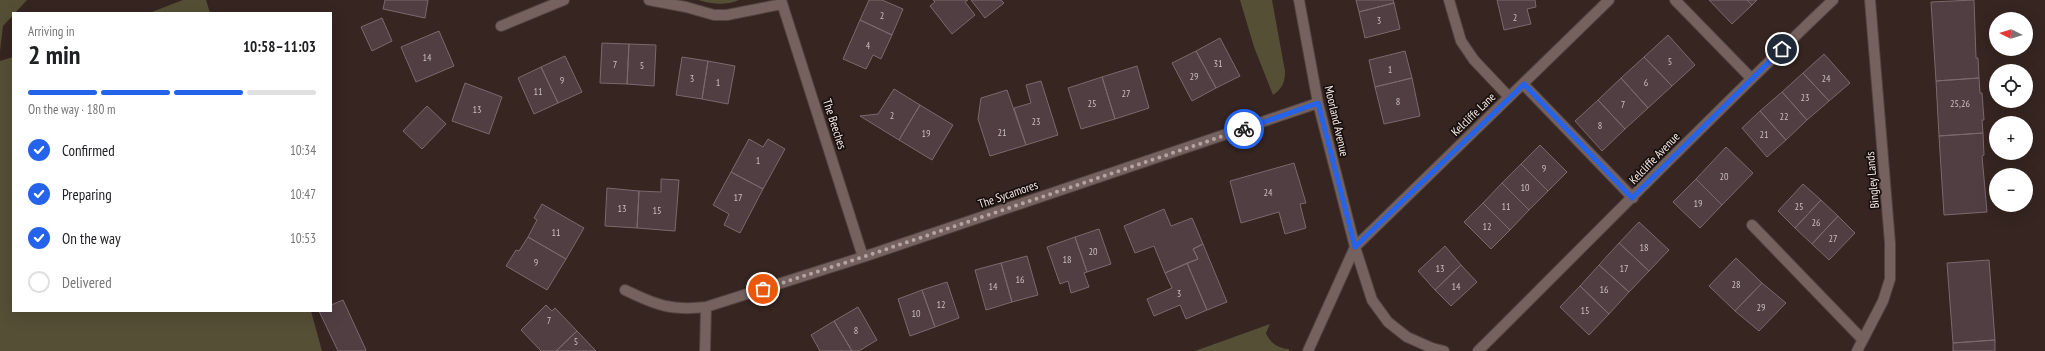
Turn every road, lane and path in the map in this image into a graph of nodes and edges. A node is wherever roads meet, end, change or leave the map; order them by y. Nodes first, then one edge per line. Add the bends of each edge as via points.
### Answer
1 (564, 0) edge
2 (649, 0) edge
3 (1299, 0) edge
4 (1449, 0) edge
5 (1609, 0) edge
6 (1675, 0) edge
7 (1833, 0) edge
8 (1870, 0) edge
9 (782, 2) edge
10 (501, 26) dead end
11 (1751, 78) junction
12 (1524, 84) junction
13 (1509, 97) junction
14 (1318, 103) junction
15 (1632, 198) junction
16 (1752, 225) dead end
17 (1355, 247) junction
18 (863, 257) junction
19 (625, 290) dead end
20 (706, 307) junction
21 (1863, 340) junction
22 (705, 351) edge
23 (1308, 351) edge
24 (1444, 351) edge
25 (1478, 351) edge
26 (1857, 351) edge

1 - 10 street
2 - 9 street via 714,15 728,15
3 - 14 street, Moorland Avenue
4 - 13 street via 1461,41 1474,60
5 - 12 street, Kelcliffe Lane
6 - 11 street
7 - 11 street, Kelcliffe Avenue
8 - 21 street, Bingley Lands via 1890,243 1890,279 1883,301
9 - 18 street, The Beeches
11 - 15 street, Kelcliffe Avenue
12 - 13 street, Kelcliffe Lane
12 - 15 street
13 - 17 street, Kelcliffe Lane
14 - 17 street, Moorland Avenue
14 - 18 street, The Sycamores
15 - 25 street, Kelcliffe Avenue
16 - 21 street
17 - 23 street
17 - 24 street, Moorland Avenue via 1372,300 1388,322 1407,337
18 - 20 street, The Sycamores
19 - 20 street, The Sycamores via 668,307
20 - 22 street
21 - 26 street, Bingley Lands

